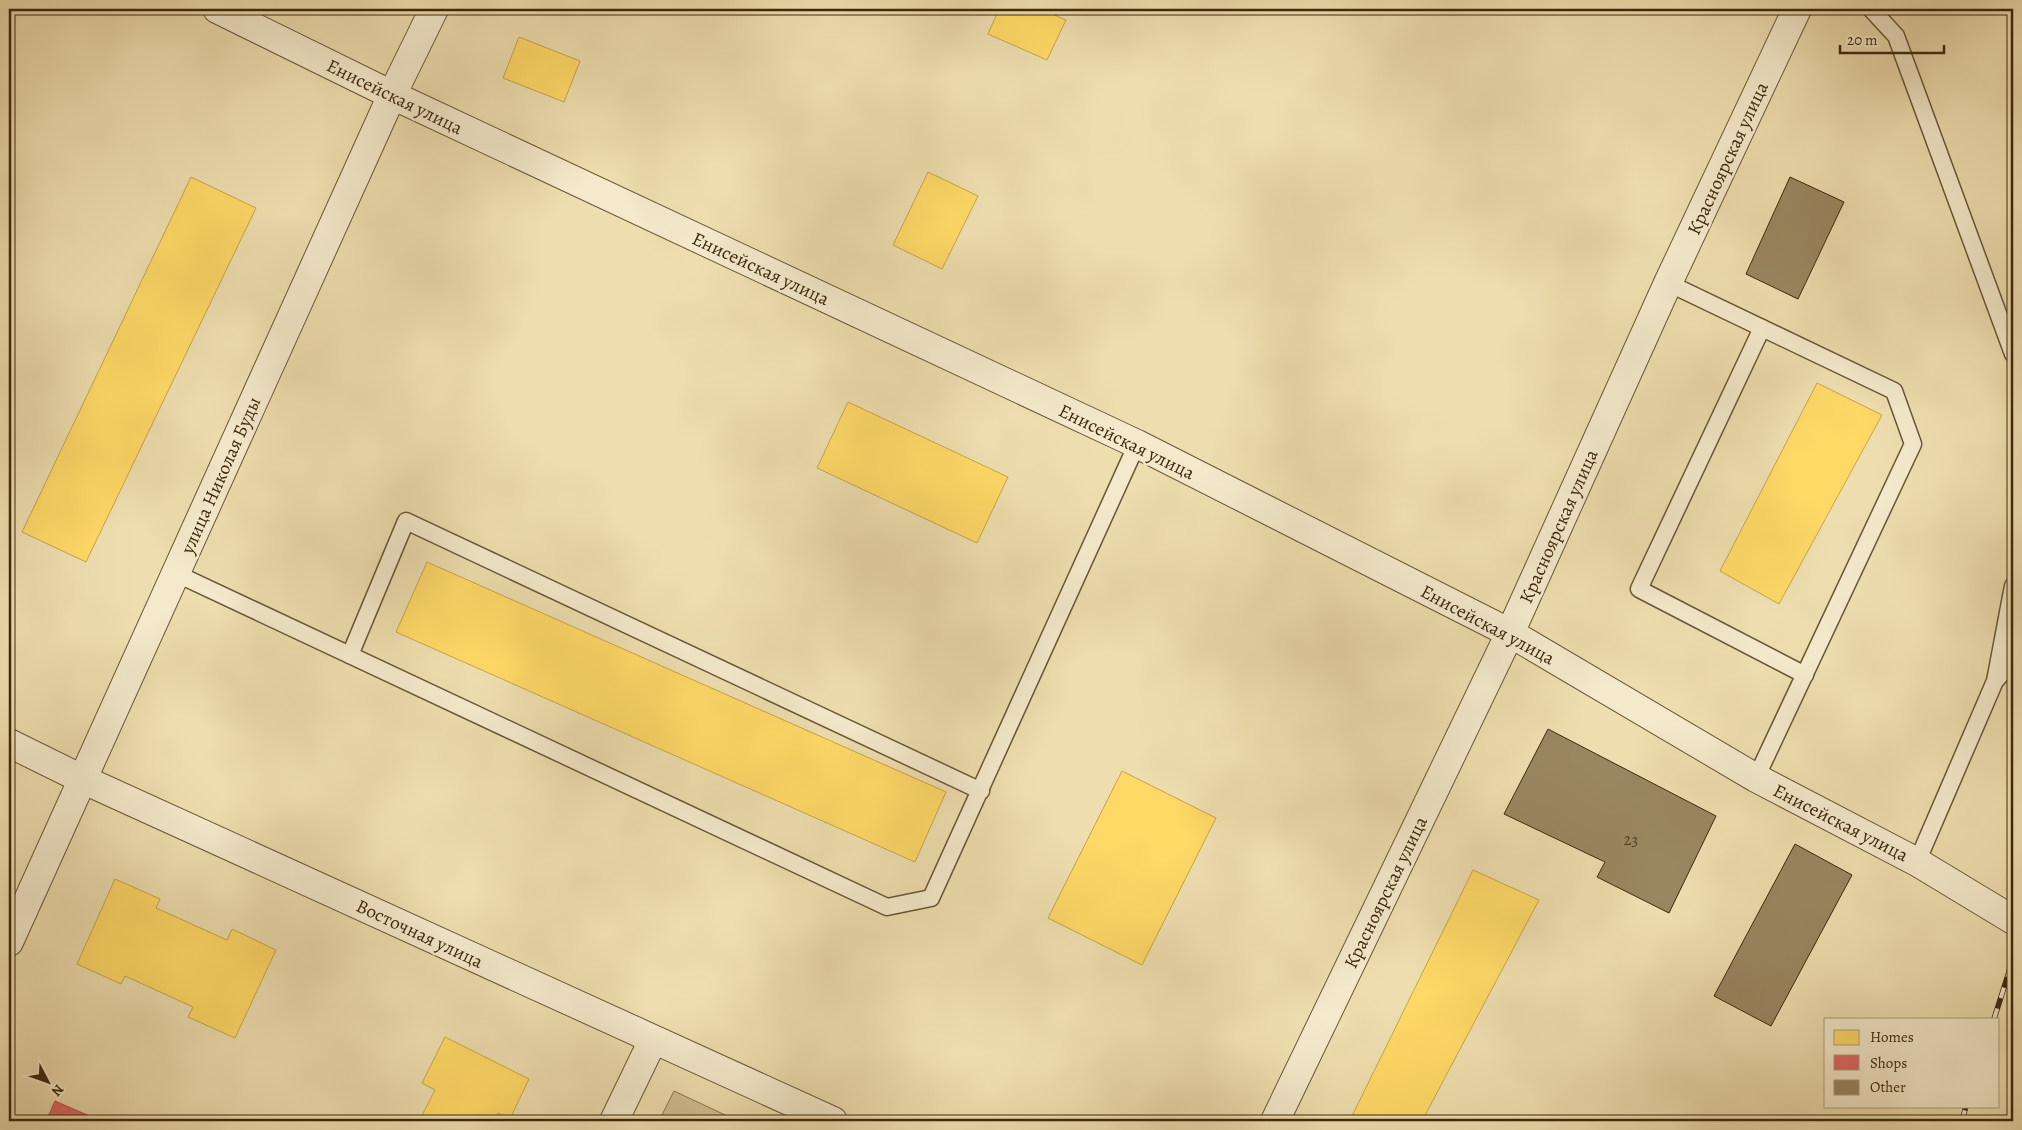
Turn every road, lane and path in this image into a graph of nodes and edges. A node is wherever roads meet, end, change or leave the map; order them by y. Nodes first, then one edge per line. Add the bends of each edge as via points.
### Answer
1 (217, 9) edge
2 (434, 9) edge
3 (1797, 9) edge
4 (1871, 9) edge
5 (392, 95) junction
6 (1668, 283) junction
7 (1762, 328) junction
8 (2013, 354) edge
9 (1137, 444) junction
10 (176, 573) junction
11 (2013, 586) edge
12 (1510, 633) junction
13 (350, 655) junction
14 (2013, 659) edge
15 (1805, 675) junction
16 (1995, 680) junction
17 (9, 743) edge
18 (1756, 778) junction
19 (82, 779) junction
20 (981, 791) junction
21 (1917, 862) junction
22 (2013, 920) edge
23 (9, 942) edge
24 (653, 1040) junction
25 (614, 1121) edge
26 (833, 1121) edge
27 (1275, 1121) edge

1 - 5 street, Енисейская улица
2 - 5 street, улица Николая Буды
3 - 6 street, Красноярская улица
4 - 8 lane via 1896,36
5 - 9 street, Енисейская улица
5 - 10 street, улица Николая Буды
6 - 7 lane
6 - 12 street, Красноярская улица
7 - 15 lane via 1894,391 1913,444
7 - 15 lane via 1639,589
9 - 12 street, Енисейская улица
9 - 20 lane
10 - 13 lane
10 - 19 street, улица Николая Буды
11 - 16 lane
12 - 18 street, Енисейская улица
12 - 27 street, Красноярская улица
13 - 20 lane via 887,907 931,898
13 - 20 lane via 406,521
14 - 16 lane
15 - 18 lane
16 - 21 lane
17 - 19 street, Восточная улица
18 - 21 street, Енисейская улица
19 - 23 street, улица Николая Буды
19 - 24 street, Восточная улица
21 - 22 street, Енисейская улица
24 - 25 street
24 - 26 street, Восточная улица

